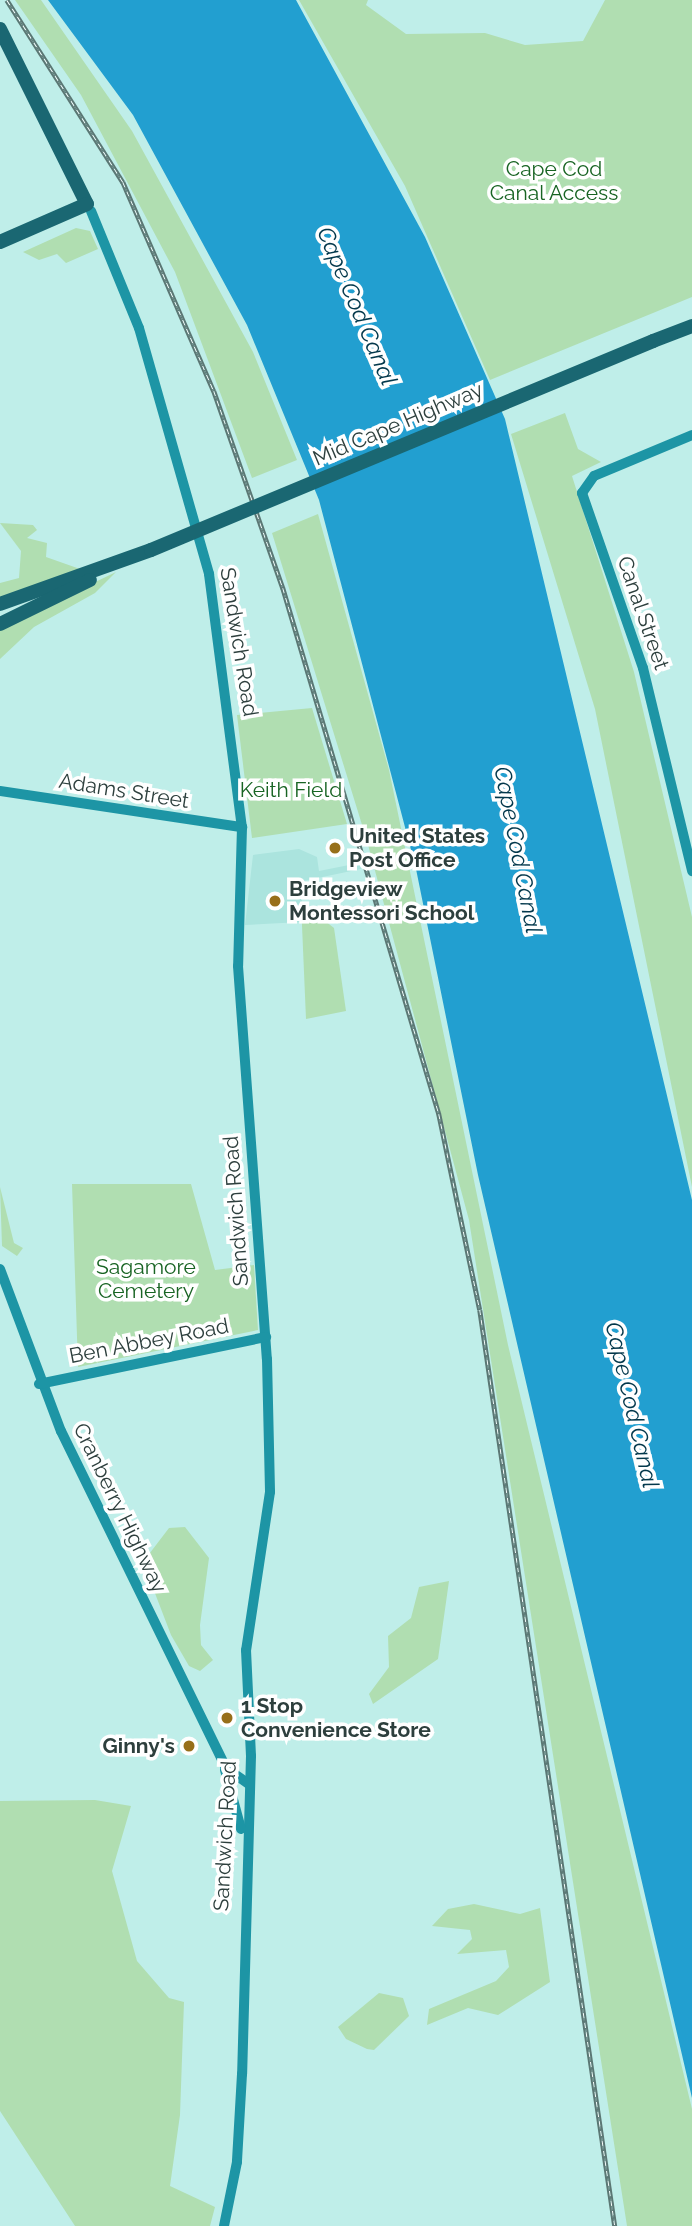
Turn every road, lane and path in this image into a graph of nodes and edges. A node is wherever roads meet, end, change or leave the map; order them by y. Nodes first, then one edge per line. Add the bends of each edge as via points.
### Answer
1 (0, 29) edge
2 (75, 175) junction
3 (89, 207) junction
4 (65, 213) junction
5 (0, 242) edge
6 (0, 252) edge
7 (692, 326) edge
8 (692, 435) edge
9 (121, 562) junction
10 (0, 604) edge
11 (0, 613) edge
12 (0, 624) edge
13 (0, 791) edge
14 (242, 827) junction
15 (692, 871) edge
16 (0, 1269) edge
17 (266, 1338) junction
18 (39, 1384) junction
19 (221, 1758) junction
20 (249, 1783) junction
21 (244, 1846) junction
22 (224, 2226) edge

1 - 2 highway, Sandwich Road
2 - 3 highway, Sandwich Road
2 - 4 highway
3 - 4 highway
3 - 6 highway
3 - 14 main road, Sandwich Road via 142,337 209,574
4 - 5 highway
7 - 9 highway, Mid Cape Highway, bridge
8 - 15 main road, Canal Street via 594,476 582,493 645,676
9 - 10 highway, Mid Cape Highway
9 - 11 highway, Mid Cape Highway
9 - 12 highway
13 - 14 main road, Adams Street
14 - 17 main road, Sandwich Road via 238,966
16 - 18 main road, Cranberry Highway
17 - 18 main road, Ben Abbey Road
17 - 20 main road, Sandwich Road via 270,1508 246,1650
18 - 19 main road, Cranberry Highway
19 - 20 main road, Cranberry Highway via 231,1775
19 - 21 main road, Cranberry Highway
20 - 21 main road, Sandwich Road
21 - 22 main road, Sandwich Road via 239,2127

